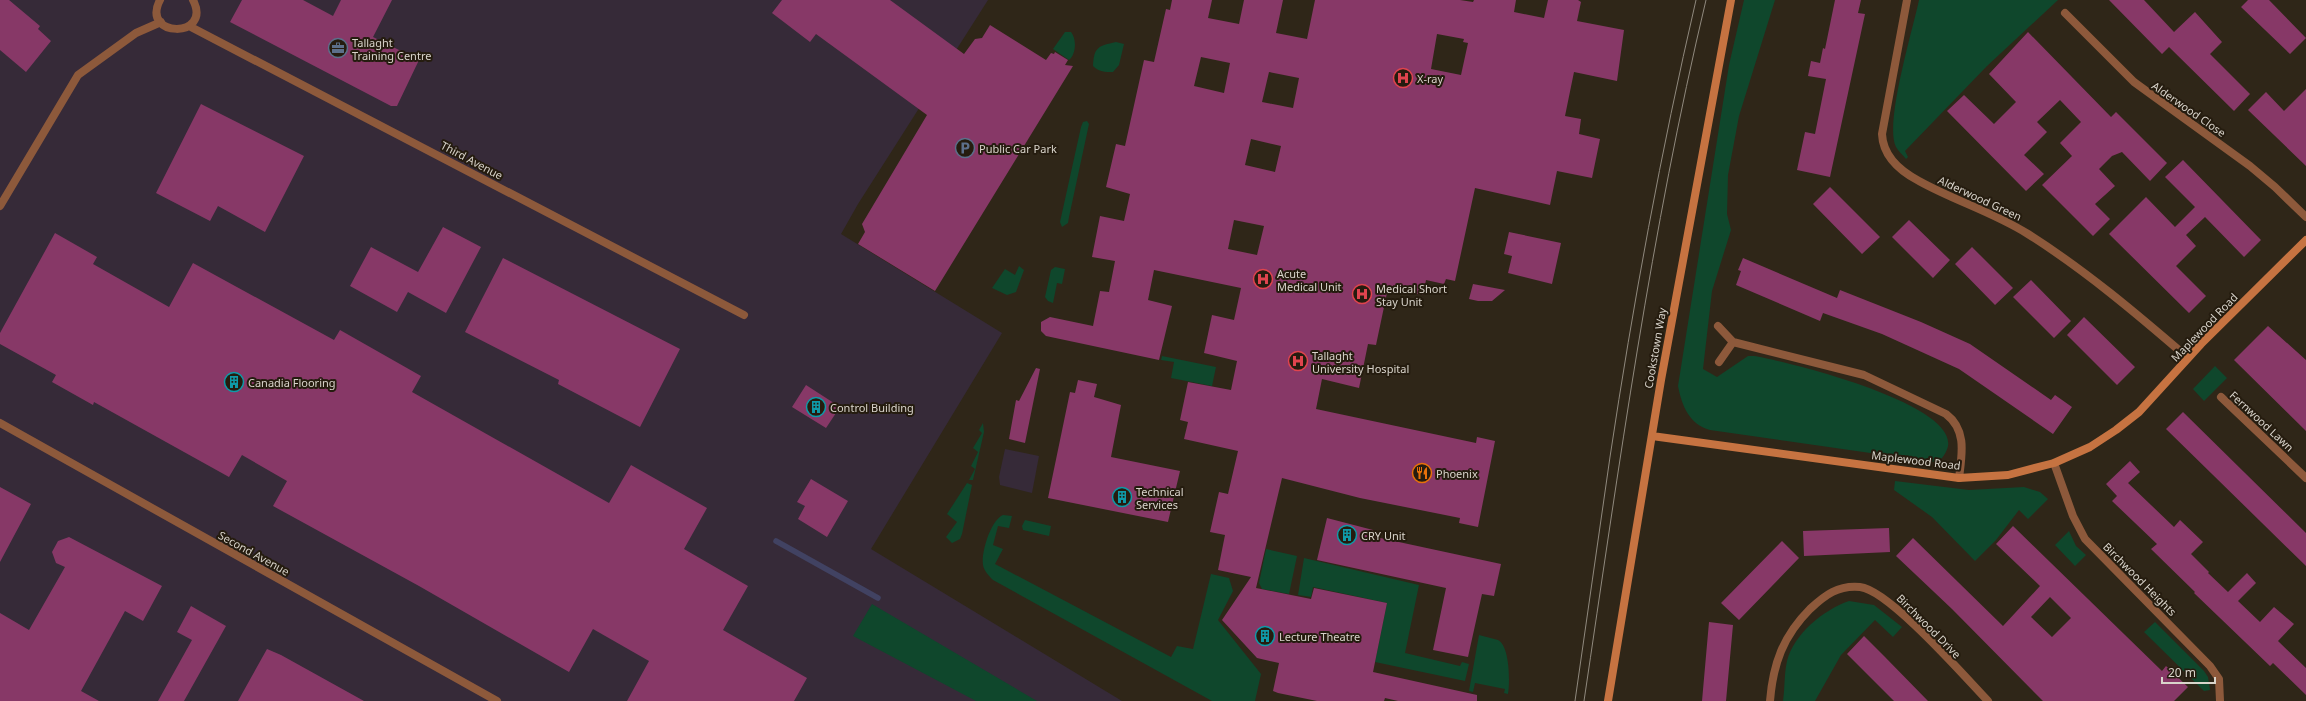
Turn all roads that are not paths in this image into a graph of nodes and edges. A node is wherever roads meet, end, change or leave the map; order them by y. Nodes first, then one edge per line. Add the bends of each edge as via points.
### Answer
1 (160, 0) edge
2 (193, 0) edge
3 (1732, 0) edge
4 (1907, 0) edge
5 (2065, 13) dead end
6 (161, 22) junction
7 (189, 26) junction
8 (0, 206) edge
9 (2306, 217) edge
10 (2306, 240) edge
11 (744, 315) dead end
12 (1718, 326) dead end
13 (1733, 342) junction
14 (2188, 358) junction
15 (1719, 362) dead end
16 (2221, 397) dead end
17 (0, 423) edge
18 (1652, 436) junction
19 (2054, 464) junction
20 (1959, 478) junction
21 (2306, 478) edge
22 (497, 701) edge
23 (1608, 701) edge
24 (1770, 701) edge
25 (1988, 701) edge
26 (2220, 701) edge

1 - 6 street via 157,10
2 - 7 street via 196,14
3 - 18 street, Cookstown Way via 1702,148
4 - 14 street, Alderwood Green via 1882,134 1883,145 1890,158 1903,172 1944,195 1987,212 2028,234 2104,287
5 - 9 street, Alderwood Close via 2134,82 2250,166
6 - 7 street via 171,30
6 - 8 street via 136,33 78,75
7 - 11 street, Third Avenue
10 - 14 street, Maplewood Road
12 - 13 street
13 - 15 street
13 - 20 street via 1864,375 1946,414 1955,421 1962,434
14 - 19 street, Maplewood Road via 2139,412 2090,446
16 - 21 street, Fernwood Lawn
17 - 22 street, Second Avenue
18 - 20 street, Maplewood Road
18 - 23 street, Cookstown Way
19 - 20 street, Maplewood Road via 2008,475
19 - 26 street, Birchwood Heights via 2084,539 2210,666 2219,679
24 - 25 street, Birchwood Drive via 1782,645 1800,619 1826,594 1843,588 1861,587 1880,594 1899,610

